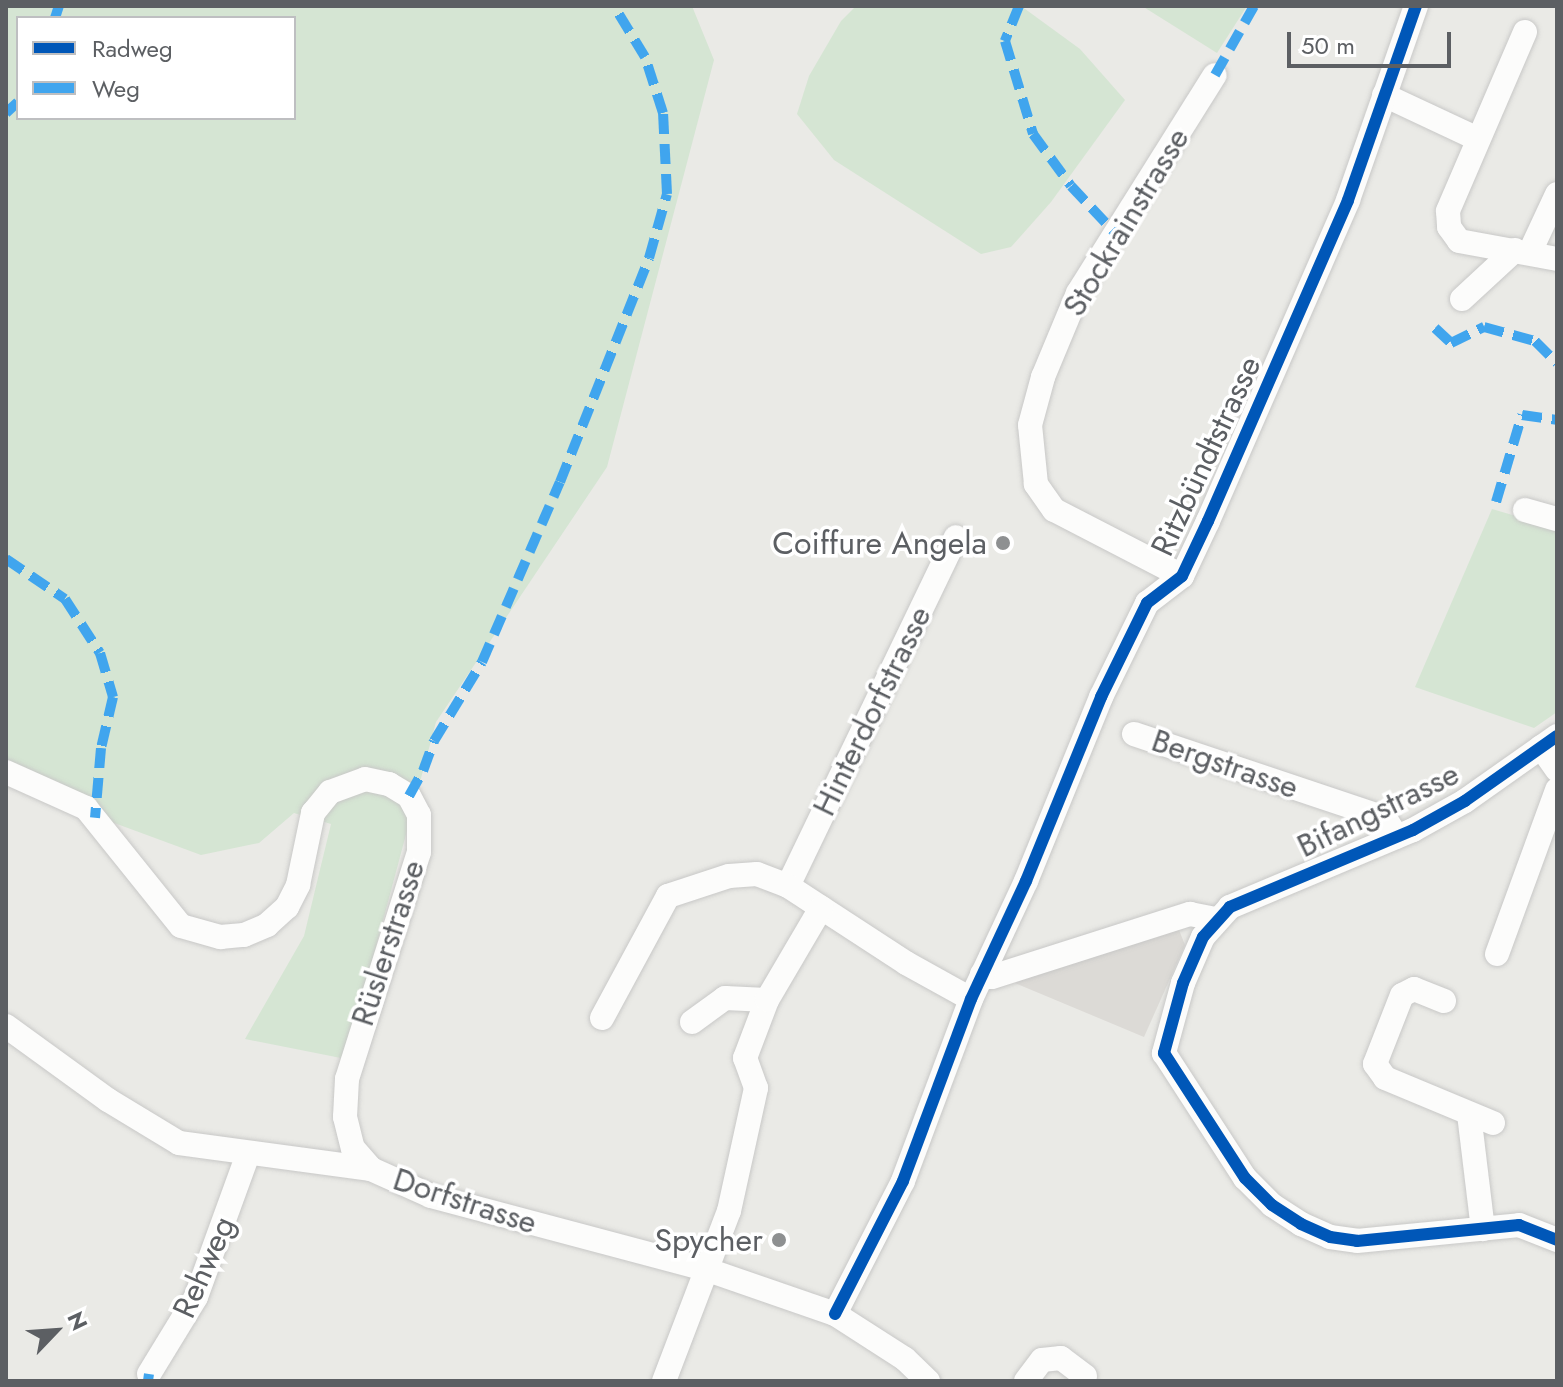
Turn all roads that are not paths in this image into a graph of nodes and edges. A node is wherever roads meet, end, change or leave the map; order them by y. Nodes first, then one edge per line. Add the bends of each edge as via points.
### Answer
1 (1416, 6) edge
2 (1525, 32) dead end
3 (1215, 75) dead end
4 (1384, 95) junction
5 (1478, 139) junction
6 (1557, 194) edge
7 (1522, 251) junction
8 (1557, 259) edge
9 (1462, 299) dead end
10 (1525, 510) dead end
11 (1557, 519) edge
12 (956, 537) dead end
13 (1182, 576) junction
14 (1134, 734) dead end
15 (1549, 742) edge
16 (1557, 770) edge
17 (6, 772) edge
18 (1557, 790) edge
19 (1550, 834) edge
20 (1397, 837) junction
21 (788, 886) junction
22 (821, 908) junction
23 (1216, 919) junction
24 (1497, 954) dead end
25 (982, 974) junction
26 (971, 999) junction
27 (767, 1000) junction
28 (1444, 1001) dead end
29 (602, 1018) dead end
30 (692, 1022) dead end
31 (6, 1026) edge
32 (1469, 1114) junction
33 (1493, 1123) dead end
34 (248, 1154) junction
35 (371, 1169) junction
36 (1483, 1229) junction
37 (1557, 1240) edge
38 (705, 1269) junction
39 (835, 1314) junction
40 (149, 1374) dead end
41 (1085, 1376) dead end
42 (664, 1381) edge
43 (928, 1381) edge
44 (1026, 1381) edge

1 - 4 street, Ritzbündtstrasse
2 - 5 street
3 - 13 street, Stockrainstrasse via 1078,293 1043,377 1030,425 1036,484 1054,510
4 - 5 street
4 - 13 street, Ritzbündtstrasse via 1348,200
5 - 7 street via 1448,211 1449,227 1459,241
6 - 7 street
7 - 8 street
7 - 9 street
10 - 11 street
12 - 21 street, Hinterdorfstrasse
13 - 25 street, Ritzbündtstrasse via 1147,603
14 - 20 street, Bergstrasse via 1385,818
15 - 16 street
15 - 20 street, Bifangstrasse via 1465,801
17 - 35 street, Rüslerstrasse via 86,808 181,926 220,937 267,925 287,907 298,885 313,813 330,792 365,779 409,796 419,815 419,852 347,1079 345,1117 353,1148
18 - 19 street
19 - 24 street
20 - 23 street, Bifangstrasse via 1249,897
21 - 22 street
21 - 29 street via 757,874 729,876 668,896
22 - 26 street
22 - 27 street
23 - 25 street via 1190,914 992,977
23 - 36 street via 1183,983 1164,1053 1245,1178 1272,1205 1330,1237 1357,1241
25 - 26 street, Ritzbündtstrasse
26 - 39 street via 903,1181
27 - 30 street via 725,998
27 - 38 street via 745,1058 756,1088 729,1211
28 - 32 street via 1414,989 1402,995 1375,1064 1385,1078
31 - 34 street, Dorfstrasse via 108,1100 179,1143
32 - 33 street
32 - 36 street
34 - 35 street, Dorfstrasse
34 - 40 street, Rehweg via 196,1297
35 - 38 street, Dorfstrasse via 445,1201
36 - 37 street via 1519,1225
38 - 39 street, Dorfstrasse
38 - 42 street
39 - 43 street, Dorfstrasse via 905,1359
41 - 44 street via 1061,1358 1042,1360

